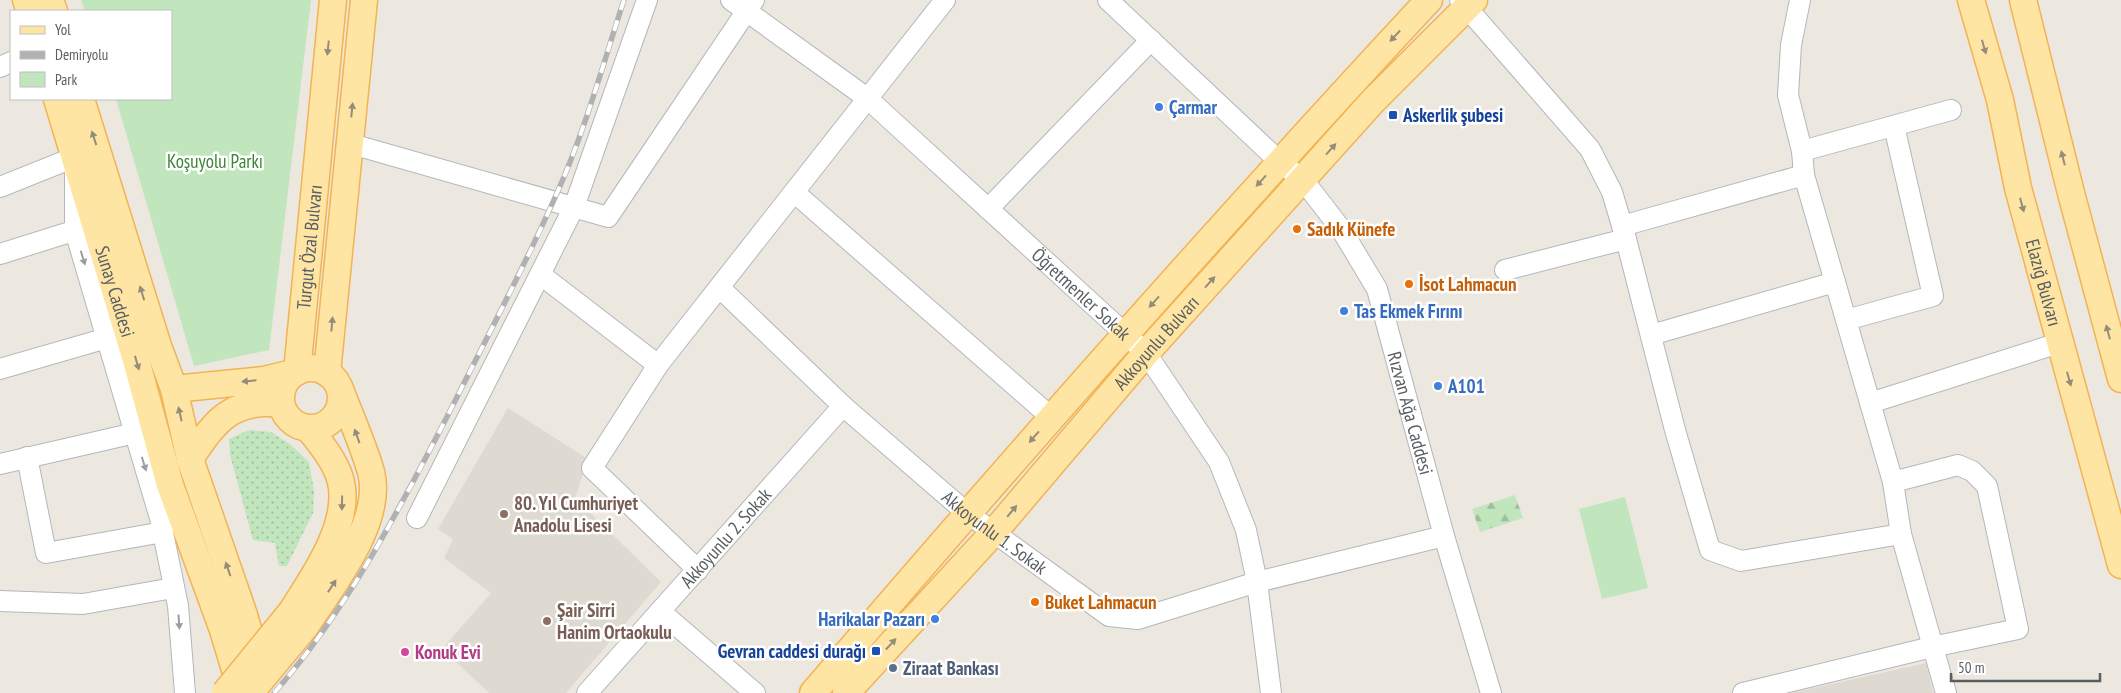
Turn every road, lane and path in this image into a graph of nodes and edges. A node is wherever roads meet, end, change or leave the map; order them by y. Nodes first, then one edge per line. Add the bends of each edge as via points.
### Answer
1 (333, 0) edge
2 (364, 0) edge
3 (646, 0) edge
4 (945, 0) edge
5 (1108, 0) edge
6 (1429, 0) edge
7 (1800, 0) edge
8 (1971, 0) edge
9 (2023, 0) edge
10 (1467, 3) edge
11 (743, 4) edge
12 (1151, 40) junction
13 (867, 98) junction
14 (57, 100) edge
15 (82, 100) edge
16 (1951, 110) dead end
17 (1894, 126) junction
18 (348, 143) junction
19 (1802, 151) junction
20 (74, 158) junction
21 (1279, 161) junction
22 (1804, 175) junction
23 (1303, 180) junction
24 (0, 186) edge
25 (794, 192) junction
26 (574, 207) junction
27 (988, 209) junction
28 (85, 228) junction
29 (1624, 232) junction
30 (0, 254) edge
31 (1505, 270) dead end
32 (542, 275) junction
33 (1835, 282) junction
34 (720, 288) junction
35 (1846, 320) junction
36 (1125, 334) junction
37 (1651, 335) junction
38 (107, 338) junction
39 (2059, 343) junction
40 (1146, 353) junction
41 (658, 364) junction
42 (0, 370) edge
43 (297, 372) junction
44 (2121, 379) edge
45 (334, 381) junction
46 (174, 389) junction
47 (1870, 403) junction
48 (281, 404) junction
49 (843, 406) junction
50 (1051, 417) junction
51 (309, 428) junction
52 (135, 433) junction
53 (27, 457) junction
54 (190, 459) junction
55 (0, 464) edge
56 (1893, 482) junction
57 (967, 513) junction
58 (417, 518) dead end
59 (163, 532) junction
60 (994, 532) junction
61 (1901, 534) junction
62 (1444, 536) junction
63 (2121, 565) edge
64 (698, 570) junction
65 (1257, 582) junction
66 (173, 588) junction
67 (0, 601) edge
68 (660, 611) junction
69 (299, 619) junction
70 (1932, 647) junction
71 (185, 693) edge
72 (225, 693) edge
73 (242, 693) edge
74 (250, 693) edge
75 (267, 693) edge
76 (587, 693) edge
77 (755, 693) edge
78 (812, 693) edge
79 (846, 693) edge
80 (1271, 693) edge
81 (1491, 693) edge
82 (1743, 693) edge
83 (1946, 693) edge

1 -> 43 main road, Turgut Özal Bulvarı
18 -> 2 main road, Turgut Özal Bulvarı
3 - 26 street
4 - 13 street
5 - 12 street, Rızvan Ağa Caddesi
6 -> 21 main road, Akkoyunlu Bulvarı
7 - 19 street via 1791,45 1788,95
8 -> 39 main road, Elazığ Bulvarı via 2000,100 2018,188
44 -> 9 main road
23 -> 10 main road, Akkoyunlu Bulvarı
10 - 29 street via 1590,149 1612,192
11 - 13 street, Öğretmenler Sokak
11 - 26 street via 608,217
12 - 21 street, Rızvan Ağa Caddesi
12 - 27 street
13 - 25 street
13 - 27 street, Öğretmenler Sokak
14 - 20 main road, Sunay Caddesi
46 -> 15 main road, Sunay Caddesi
16 - 17 street
17 - 19 street
17 - 35 street via 1933,296
18 - 26 street
45 -> 18 main road, Turgut Özal Bulvarı
19 - 22 street
20 - 24 street
20 - 28 main road, Sunay Caddesi
21 - 23 street, Rızvan Ağa Caddesi
21 -> 36 main road, Akkoyunlu Bulvarı
22 - 29 street
22 - 33 street
40 -> 23 main road, Akkoyunlu Bulvarı
23 - 62 street, Rızvan Ağa Caddesi via 1341,229 1378,289
25 - 34 street
25 - 50 street
26 - 32 street
27 - 36 street, Öğretmenler Sokak
28 - 30 street
28 -> 38 street
28 -> 73 main road, Sunay Caddesi via 136,360 170,485 223,630
29 - 31 street
29 - 37 street
32 - 41 street
32 - 58 street
33 - 35 street
33 - 37 street
34 - 41 street
34 - 49 street, Akkoyunlu 1. Sokak
35 - 47 street
36 - 40 street, Öğretmenler Sokak
36 - 50 main road, Akkoyunlu Bulvarı
37 - 61 street via 1674,430 1710,550 1741,561
38 - 42 street
38 - 52 street
39 - 47 street
39 -> 63 main road, Elazığ Bulvarı
60 -> 40 main road, Akkoyunlu Bulvarı
40 - 65 street, Öğretmenler Sokak via 1219,462 1246,530
41 - 64 street via 592,468
43 - 45 main road via 312,368
43 -> 46 main road via 264,380
43 - 48 main road via 284,385
45 - 51 main road via 341,399 340,409 335,417 319,428
69 -> 45 main road via 344,567 360,537 373,498 371,473
54 -> 46 main road, Sunay Caddesi
47 - 56 street
48 - 51 main road via 291,421
48 - 54 main road via 262,402 242,406 224,416 207,433
49 - 57 street, Akkoyunlu 1. Sokak
49 - 64 street, Akkoyunlu 2. Sokak
50 -> 57 main road, Akkoyunlu Bulvarı
51 -> 69 main road via 330,455 342,487 342,515
52 - 53 street
52 -> 59 street
53 - 55 street
53 - 59 street via 46,552
75 -> 54 main road, Sunay Caddesi
56 - 61 street
56 - 70 street via 1958,465 1972,472 1987,486 2018,629
57 - 60 street, Akkoyunlu 1. Sokak
57 - 78 main road, Akkoyunlu Bulvarı
59 - 66 street
60 - 65 street, Akkoyunlu 1. Sokak via 1109,616 1138,619
79 -> 60 main road, Akkoyunlu Bulvarı
61 - 70 street
62 - 65 street, Akkoyunlu 1. Sokak
62 - 81 street, Rızvan Ağa Caddesi
64 - 68 street, Akkoyunlu 2. Sokak
65 - 80 street, Öğretmenler Sokak
66 - 67 street via 82,604
66 -> 71 street via 178,606
68 - 76 street, Akkoyunlu 2. Sokak
68 - 77 street
69 - 72 main road, bridge
69 - 74 main road, bridge
70 - 82 street
70 - 83 street

